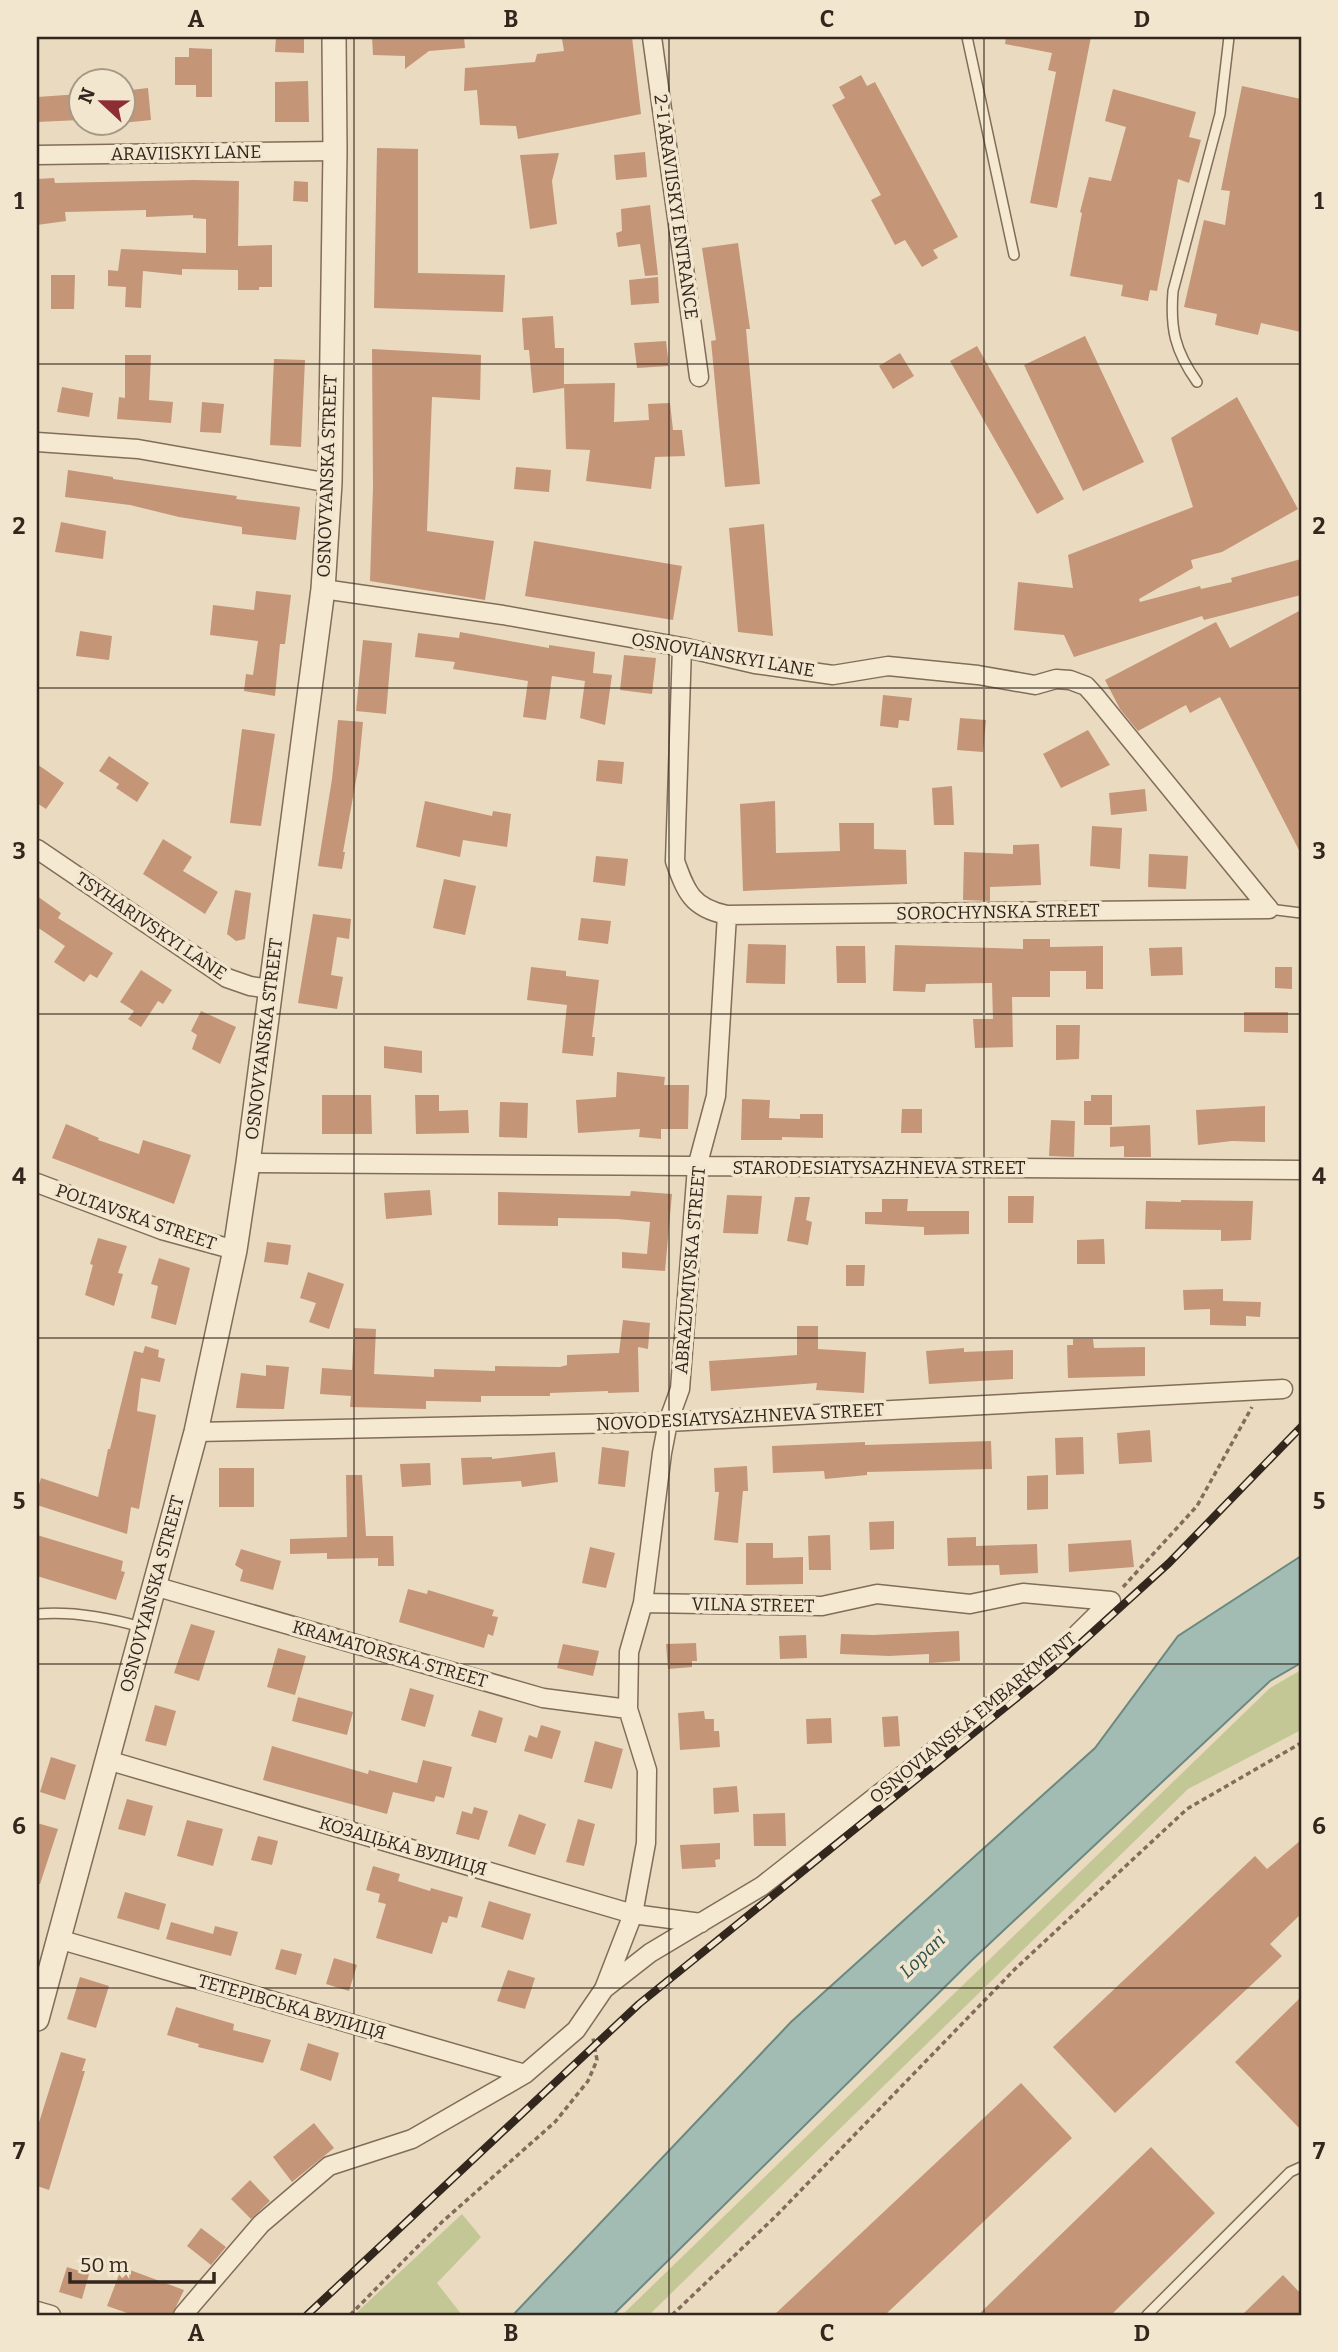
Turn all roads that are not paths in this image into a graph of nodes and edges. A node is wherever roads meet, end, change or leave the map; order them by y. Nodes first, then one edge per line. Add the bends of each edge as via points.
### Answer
1 (334, 37) edge
2 (652, 37) edge
3 (967, 37) edge
4 (1229, 37) edge
5 (335, 151) junction
6 (37, 155) edge
7 (1014, 255) dead end
8 (699, 377) dead end
9 (1197, 382) dead end
10 (37, 442) edge
11 (330, 483) junction
12 (323, 589) junction
13 (682, 647) junction
14 (37, 849) edge
15 (1269, 909) junction
16 (1301, 914) edge
17 (727, 915) junction
18 (270, 989) junction
19 (248, 1164) junction
20 (697, 1167) junction
21 (1301, 1170) edge
22 (37, 1183) edge
23 (235, 1250) junction
24 (1283, 1389) dead end
25 (668, 1422) junction
26 (196, 1432) junction
27 (154, 1586) junction
28 (1111, 1601) joint
29 (643, 1603) junction
30 (37, 1614) edge
31 (143, 1627) junction
32 (628, 1709) junction
33 (107, 1760) junction
34 (633, 1913) junction
35 (701, 1923) junction
36 (58, 1940) junction
37 (604, 1989) junction
38 (37, 2019) edge
39 (525, 2074) junction
40 (1301, 2167) edge
41 (37, 2311) edge
42 (51, 2315) edge
43 (183, 2315) edge
44 (1147, 2315) edge

1 - 5 street, OSNOVYANSKA STREET
2 - 8 street, 2-I ARAVIISKYI ENTRANCE
3 - 7 lane
4 - 9 lane via 1220,114 1173,291 1174,339
5 - 6 street, ARAVIISKYI LANE
5 - 11 street, OSNOVYANSKA STREET
10 - 11 street via 138,449
11 - 12 street, OSNOVYANSKA STREET
12 - 13 street, OSNOVIANSKYI LANE
12 - 18 street, OSNOVYANSKA STREET
13 - 15 street, OSNOVIANSKYI LANE via 833,675 888,666 1035,685 1070,680 1086,686
13 - 17 street via 675,861 685,890 702,906
14 - 18 street, TSYHARIVSKYI LANE via 227,978
15 - 16 lane
15 - 17 street, SOROCHYNSKA STREET
17 - 20 street, ABRAZUMIVSKA STREET via 716,1096
18 - 19 street, OSNOVYANSKA STREET
19 - 20 street, STARODESIATYSAZHNEVA STREET
19 - 23 street, OSNOVYANSKA STREET
20 - 21 street, STARODESIATYSAZHNEVA STREET
20 - 25 street, ABRAZUMIVSKA STREET via 680,1389
22 - 23 street, POLTAVSKA STREET via 162,1230
23 - 26 street, OSNOVYANSKA STREET
24 - 25 street, NOVODESIATYSAZHNEVA STREET
25 - 26 street, NOVODESIATYSAZHNEVA STREET
25 - 29 street, ABRAZUMIVSKA STREET
26 - 27 street, OSNOVYANSKA STREET
27 - 31 street, OSNOVYANSKA STREET
27 - 32 street, KRAMATORSKA STREET via 543,1699
28 - 29 street, VILNA STREET via 1023,1593 970,1604 877,1594 822,1606
28 - 35 street, OSNOVIANSKA EMBARKMENT via 1036,1672 762,1886
29 - 32 street, ABRAZUMIVSKA STREET via 629,1652
30 - 31 lane via 107,1617
31 - 33 street, OSNOVYANSKA STREET
32 - 34 street, ABRAZUMIVSKA STREET via 647,1770 646,1843
33 - 34 street, КОЗАЦЬКА ВУЛИЦЯ
33 - 36 street, OSNOVYANSKA STREET
34 - 35 street, КОЗАЦЬКА ВУЛИЦЯ
34 - 37 street, ABRAZUMIVSKA STREET
35 - 37 street, OSNOVIANSKA EMBARKMENT via 650,1953
36 - 38 street, OSNOVYANSKA STREET
36 - 39 street, ТЕТЕРІВСЬКА ВУЛИЦЯ
37 - 39 street via 576,2030
39 - 43 street via 412,2139 329,2166 261,2224
40 - 44 lane via 1290,2172
41 - 42 street

